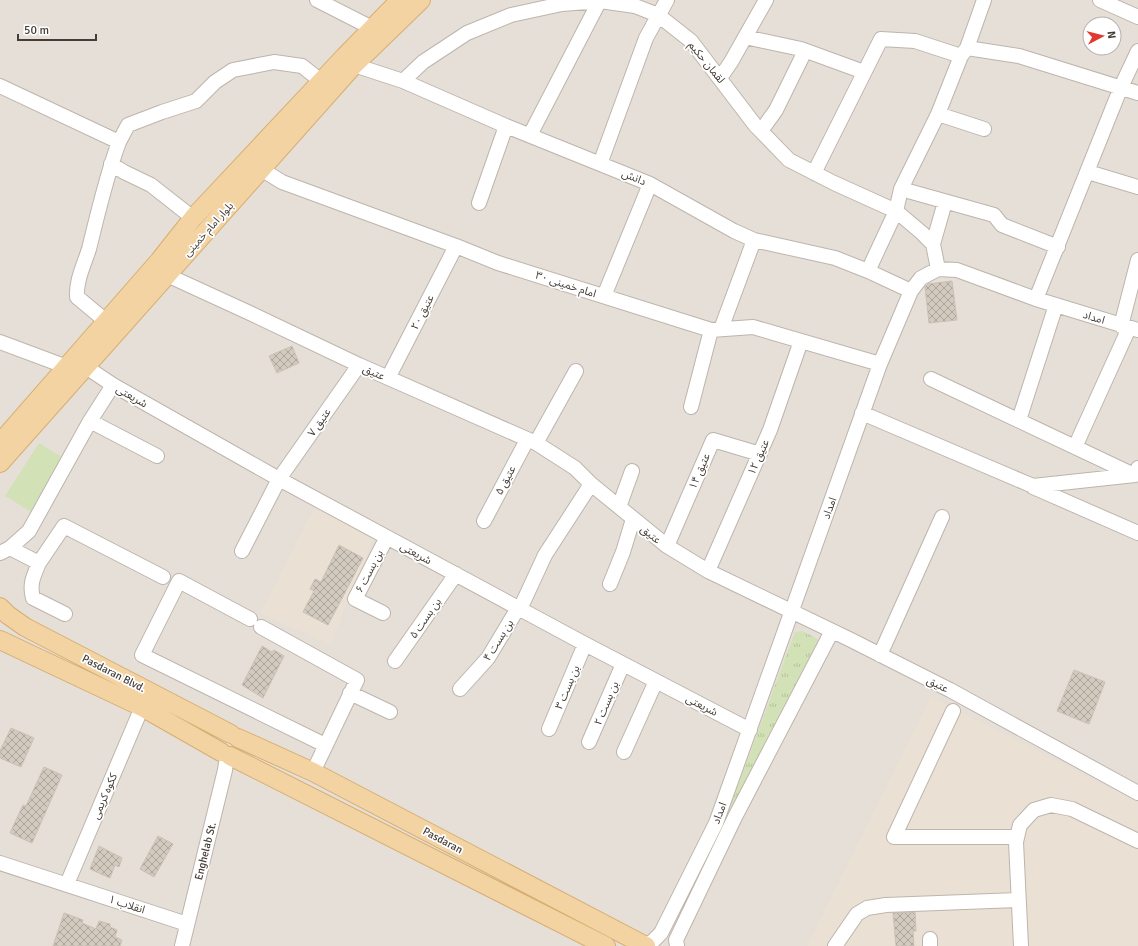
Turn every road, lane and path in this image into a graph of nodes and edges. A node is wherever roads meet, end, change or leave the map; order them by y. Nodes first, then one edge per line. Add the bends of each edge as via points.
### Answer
1 (317, 0) edge
2 (400, 0) edge
3 (421, 0) edge
4 (600, 0) edge
5 (667, 0) edge
6 (766, 0) edge
7 (984, 0) edge
8 (1100, 0) edge
9 (1127, 5) edge
10 (658, 15) junction
11 (1138, 17) edge
12 (372, 28) junction
13 (745, 37) junction
14 (805, 51) junction
15 (1138, 51) edge
16 (964, 52) junction
17 (354, 65) junction
18 (864, 72) junction
19 (720, 78) junction
20 (321, 81) junction
21 (404, 81) junction
22 (0, 86) edge
23 (1122, 87) junction
24 (1138, 93) edge
25 (938, 114) junction
26 (506, 126) junction
27 (984, 129) dead end
28 (761, 131) junction
29 (530, 135) junction
30 (119, 142) junction
31 (111, 164) junction
32 (600, 164) junction
33 (261, 169) junction
34 (1088, 172) junction
35 (814, 173) junction
36 (650, 184) junction
37 (1138, 187) edge
38 (901, 188) junction
39 (479, 202) dead end
40 (946, 202) junction
41 (896, 211) junction
42 (193, 218) junction
43 (754, 240) junction
44 (933, 244) junction
45 (456, 246) junction
46 (1058, 247) junction
47 (1138, 260) edge
48 (938, 269) junction
49 (161, 271) junction
50 (868, 271) junction
51 (911, 291) junction
52 (604, 296) junction
53 (1036, 299) junction
54 (1056, 305) junction
55 (107, 322) junction
56 (1129, 328) edge
57 (716, 330) junction
58 (801, 341) junction
59 (0, 342) edge
60 (880, 364) junction
61 (359, 365) junction
62 (67, 367) junction
63 (86, 367) junction
64 (576, 371) dead end
65 (388, 378) junction
66 (931, 379) dead end
67 (113, 386) junction
68 (691, 407) dead end
69 (862, 413) junction
70 (1019, 420) junction
71 (90, 421) junction
72 (531, 442) junction
73 (0, 443) edge
74 (1075, 447) junction
75 (760, 454) junction
76 (157, 456) dead end
77 (0, 463) edge
78 (632, 471) dead end
79 (1137, 473) edge
80 (278, 479) junction
81 (591, 484) junction
82 (1033, 486) junction
83 (618, 507) junction
84 (942, 517) dead end
85 (633, 518) junction
86 (484, 521) dead end
87 (1138, 533) edge
88 (387, 537) junction
89 (667, 546) junction
90 (5, 550) edge
91 (242, 551) dead end
92 (39, 563) junction
93 (708, 571) junction
94 (456, 574) junction
95 (163, 577) dead end
96 (610, 584) dead end
97 (0, 607) edge
98 (519, 609) junction
99 (791, 612) junction
100 (383, 613) dead end
101 (65, 614) dead end
102 (832, 631) junction
103 (0, 640) edge
104 (585, 644) junction
105 (880, 655) junction
106 (395, 661) dead end
107 (623, 664) junction
108 (656, 681) junction
109 (460, 689) dead end
110 (350, 693) junction
111 (142, 707) junction
112 (953, 711) dead end
113 (390, 712) dead end
114 (550, 729) dead end
115 (750, 730) junction
116 (235, 736) junction
117 (589, 742) dead end
118 (325, 744) junction
119 (624, 752) dead end
120 (226, 755) junction
121 (313, 772) junction
122 (1138, 792) edge
123 (721, 810) junction
124 (735, 817) junction
125 (1017, 837) junction
126 (1138, 841) edge
127 (0, 863) edge
128 (67, 884) junction
129 (1018, 900) junction
130 (187, 924) junction
131 (182, 946) edge
132 (606, 946) edge
133 (646, 946) edge
134 (677, 946) edge
135 (835, 946) edge
136 (1021, 946) edge

1 - 12 street
2 - 12 main road, بلوار امام خمینی
3 - 17 main road, بلوار امام خمینی
4 - 10 street, لقمان حکیم via 635,6
4 - 21 street, لقمان حکیم via 562,4 503,18 467,33 423,62
4 - 29 street
5 - 10 street
6 - 13 street
7 - 16 street
8 - 9 street
9 - 11 street
10 - 19 street, لقمان حکیم via 691,41
10 - 32 street via 646,38
12 - 20 main road, بلوار امام خمینی
13 - 14 street
13 - 19 street
14 - 18 street
14 - 28 street via 776,110
15 - 23 street
16 - 18 street via 915,41 881,39
16 - 23 street via 1019,56
16 - 25 street
17 - 21 street, دانش
17 - 33 main road, بلوار امام خمینی
18 - 35 street
19 - 28 street, لقمان حکیم
20 - 30 street via 302,66 274,62 233,70 215,82 196,101 128,125
20 - 42 main road, بلوار امام خمینی
21 - 26 street, دانش
22 - 30 street
23 - 24 street
23 - 34 street
25 - 27 street
25 - 38 street
26 - 29 street, دانش
26 - 39 street
28 - 35 street, لقمان حکیم via 789,160
29 - 32 street, دانش
30 - 31 street
31 - 42 street via 151,185
31 - 55 street via 76,288 77,297
32 - 36 street, دانش
33 - 45 street, امام خمینی ۳۰ via 282,182
33 - 49 main road, بلوار امام خمینی
34 - 37 street
34 - 46 street
35 - 41 street, لقمان حکیم
36 - 43 street, دانش
36 - 52 street
38 - 40 street
38 - 41 street
40 - 44 street
40 - 46 street via 994,215 1002,225
41 - 44 street, لقمان حکیم
41 - 50 street
42 - 49 main road, بلوار امام خمینی
43 - 50 street, دانش via 835,258
43 - 57 street
44 - 48 street
45 - 52 street, امام خمینی ۳۰ via 498,263
45 - 65 street, عتیق ۲۰
46 - 53 street
47 - 56 street
48 - 51 street, امداد via 921,278
48 - 53 street, امداد via 957,270
49 - 55 main road, بلوار امام خمینی
49 - 61 street, عتیق
49 - 63 main road, بلوار امام خمینی
50 - 51 street, دانش
51 - 60 street, امداد
52 - 57 street, امام خمینی ۳۰
53 - 54 street, امداد
54 - 56 street, امداد
54 - 70 street
55 - 62 main road, بلوار امام خمینی
56 - 74 street
57 - 58 street, امام خمینی ۳۰ via 753,327
57 - 68 street
58 - 60 street, امام خمینی ۳۰
58 - 75 street, عتیق ۱۲
59 - 62 street
60 - 69 street, امداد
61 - 65 street, عتیق
61 - 80 street, عتیق ۷
62 - 73 main road, بلوار امام خمینی
63 - 67 street, شریعتی
63 - 77 main road, بلوار امام خمینی
64 - 72 street, عتیق ۵
65 - 72 street, عتیق
66 - 70 street
67 - 71 street
67 - 80 street, شریعتی
69 - 82 street
69 - 99 street, امداد
70 - 74 street
71 - 76 street
71 - 90 street via 29,531
72 - 81 street, عتیق via 575,468
72 - 86 street, عتیق ۵
74 - 79 street
75 - 89 street, عتیق ۱۴ via 713,440
75 - 93 street, عتیق ۱۲
78 - 83 street
79 - 82 street
80 - 88 street, شریعتی
80 - 91 street, عتیق ۷
81 - 83 street, عتیق
81 - 98 street, بن بست ۴ via 545,555
82 - 87 street
83 - 85 street, عتیق
84 - 105 street
85 - 89 street, عتیق
85 - 96 street
88 - 94 street, شریعتی
88 - 100 street, بن بست ۶ via 355,599
89 - 93 street, عتیق
90 - 92 street
92 - 95 street via 64,526
92 - 101 street via 32,579 33,598
93 - 99 street, عتیق
94 - 98 street, شریعتی
94 - 106 street, بن بست ۵
97 - 116 main road, Pasdaran Blvd. via 25,627
98 - 104 street, شریعتی
98 - 109 street, بن بست ۴ via 488,658
99 - 102 street, عتیق
99 - 115 street, امداد
102 - 105 street, عتیق
102 - 124 street, امداد
103 - 111 main road, Pasdaran Blvd.
104 - 107 street, شریعتی
104 - 114 street, بن بست ۳
105 - 122 street, عتیق
107 - 108 street, شریعتی
107 - 117 street, بن بست ۲
108 - 115 street, شریعتی
108 - 119 street
110 - 113 street
110 - 118 street
110 - 118 street via 356,680 179,581 142,655
111 - 120 main road, Pasdaran Blvd.
111 - 128 street, ککوه کریمی
112 - 125 street via 894,837
115 - 123 street, امداد
116 - 120 main road via 241,744 239,751 234,756
116 - 121 main road, Pasdaran
118 - 121 street
120 - 130 street, Enghelab St. via 225,770
120 - 132 main road, Pasdaran
121 - 133 main road, Pasdaran
123 - 124 street
123 - 133 street, امداد via 661,933
124 - 134 street, امداد via 676,940
125 - 126 street via 1020,825 1034,810 1051,805 1072,810
125 - 129 street
127 - 128 street, انقلاب ۱
128 - 130 street, انقلاب ۱
129 - 135 street via 867,908 857,914
129 - 136 street
130 - 131 street, Enghelab St.

